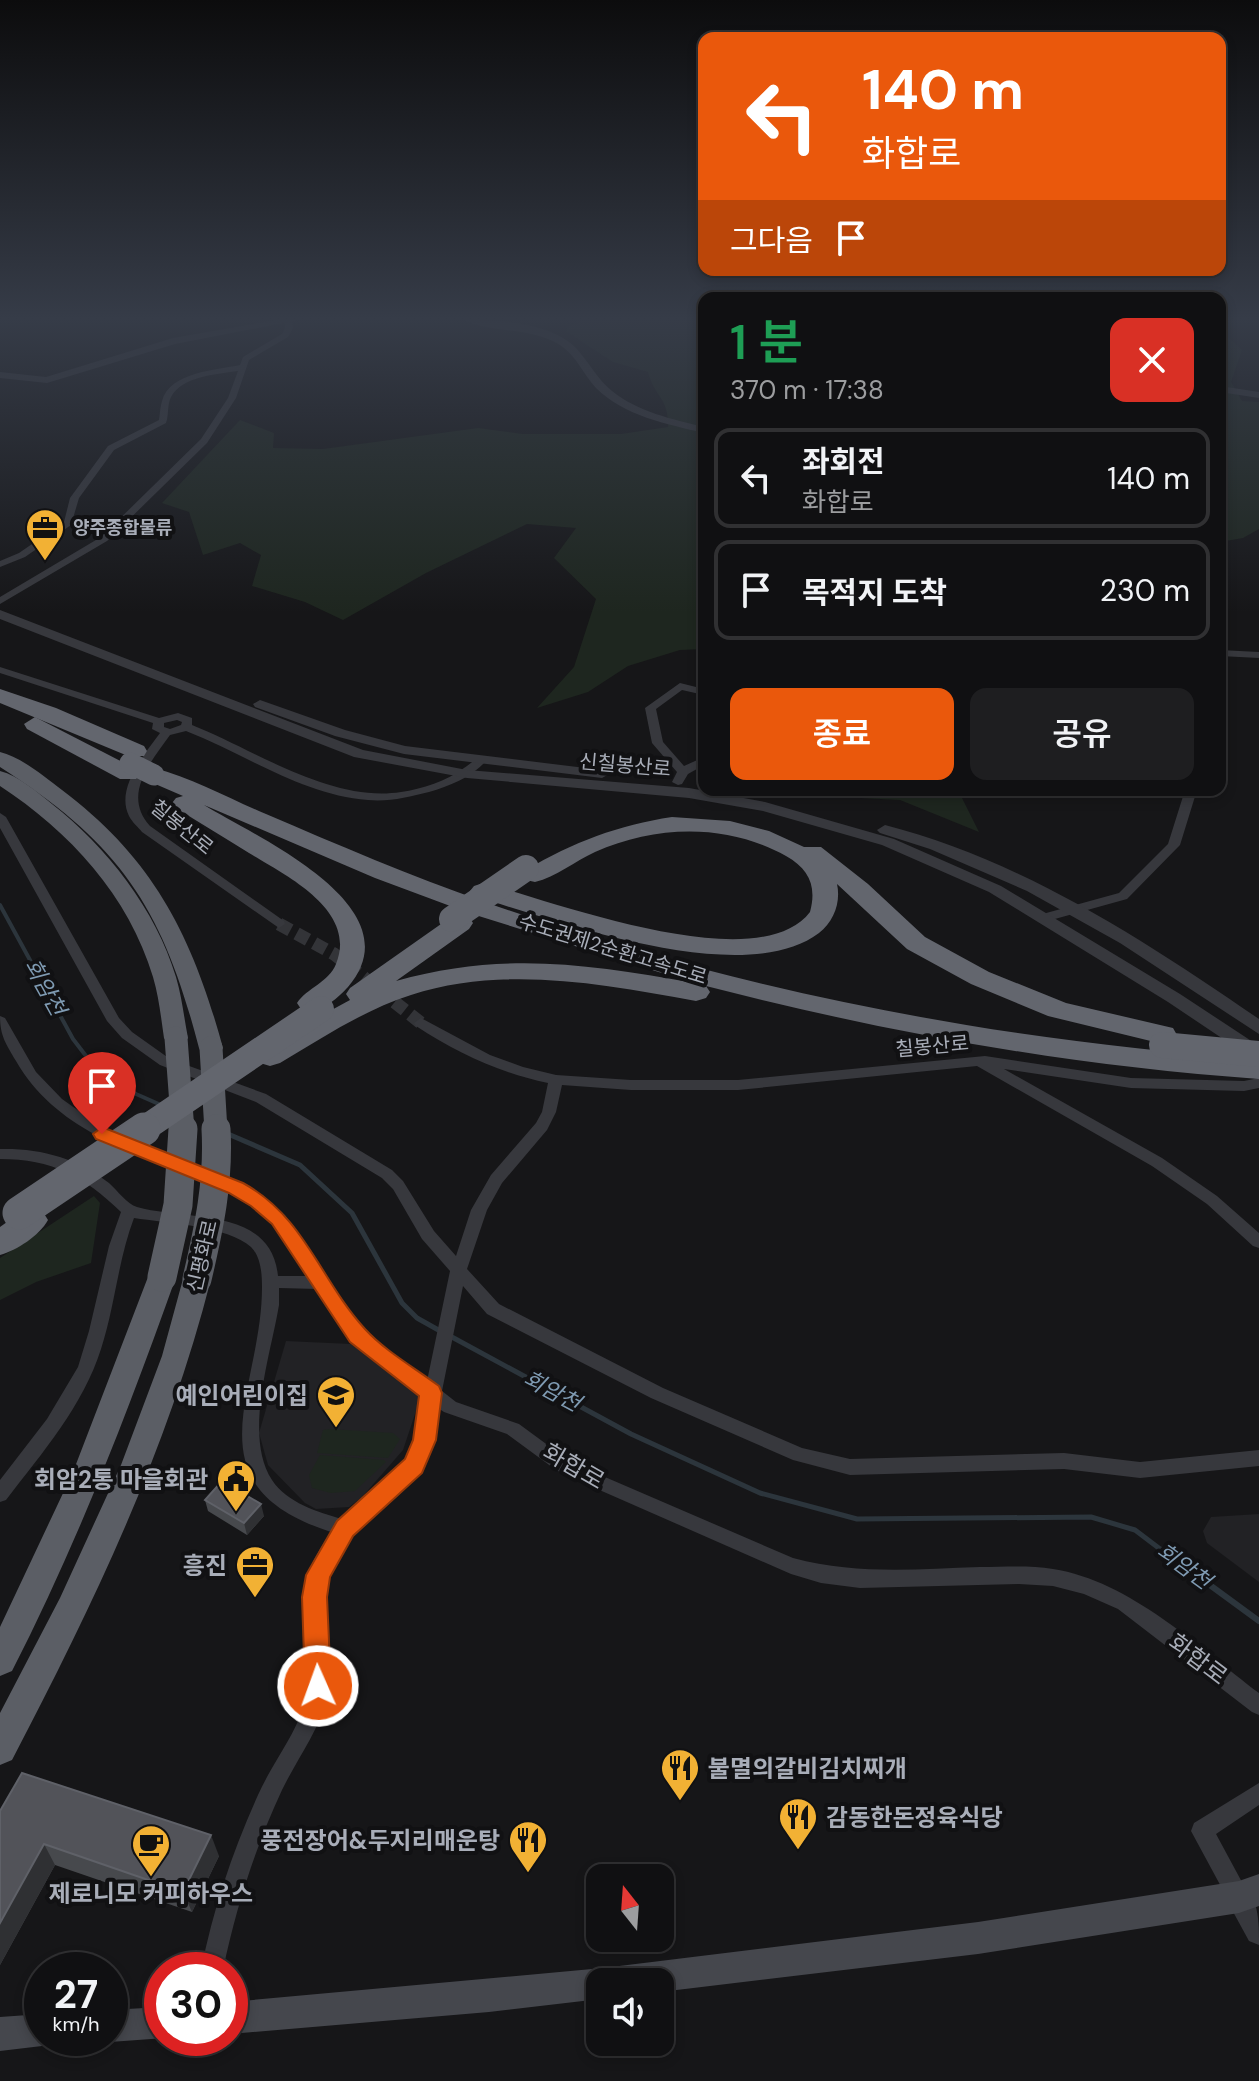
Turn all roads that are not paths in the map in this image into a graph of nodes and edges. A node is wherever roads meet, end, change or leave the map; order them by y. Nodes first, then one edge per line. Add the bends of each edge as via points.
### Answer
1 (163, 417) edge
2 (220, 417) edge
3 (659, 417) edge
4 (698, 429) edge
5 (0, 564) edge
6 (0, 602) edge
7 (0, 614) edge
8 (1226, 653) edge
9 (1259, 655) edge
10 (0, 670) edge
11 (698, 690) edge
12 (0, 696) edge
13 (10, 712) edge
14 (162, 726) junction
15 (0, 758) edge
16 (481, 760) junction
17 (131, 763) junction
18 (698, 764) edge
19 (155, 774) junction
20 (467, 774) junction
21 (0, 777) edge
22 (680, 777) junction
23 (698, 784) edge
24 (698, 795) edge
25 (705, 796) edge
26 (750, 796) edge
27 (1189, 796) edge
28 (0, 817) edge
29 (531, 872) junction
30 (426, 875) junction
31 (1077, 912) junction
32 (1044, 918) junction
33 (279, 924) tunnel mouth
34 (324, 1011) junction
35 (0, 1021) edge
36 (421, 1023) tunnel mouth
37 (1259, 1028) edge
38 (1259, 1045) edge
39 (1052, 1048) junction
40 (1166, 1048) junction
41 (1259, 1055) edge
42 (979, 1061) junction
43 (1259, 1069) edge
44 (556, 1080) junction
45 (1259, 1083) edge
46 (0, 1154) edge
47 (129, 1211) junction
48 (17, 1220) edge
49 (1259, 1242) edge
50 (0, 1243) edge
51 (459, 1269) junction
52 (274, 1282) junction
53 (321, 1283) junction
54 (433, 1385) junction
55 (1259, 1458) edge
56 (0, 1494) edge
57 (345, 1528) junction
58 (0, 1660) edge
59 (1259, 1705) edge
60 (0, 1748) edge
61 (1259, 1793) edge
62 (1249, 1893) edge
63 (1259, 1931) edge
64 (216, 1952) edge
65 (674, 1974) edge
66 (586, 1985) edge
67 (248, 2016) edge

1 - 5 street via 108,452 75,498 68,523
2 - 6 street via 204,441 104,539
3 - 4 street
6 - 16 street, 신칠봉산로 via 340,733 404,750
7 - 20 street, 신칠봉산로 via 359,754
8 - 9 street
10 - 14 street
11 - 22 street via 680,686 650,708 658,743
12 - 17 highway via 48,713
13 - 17 highway
14 - 20 street via 186,727 297,778 359,796 410,795
14 - 33 street, 칠봉산로 via 139,774 132,797 134,814 146,829
15 - 60 highway, 신평화로, bridge via 64,800 125,854 157,903 200,1000 211,1048 218,1165 197,1279 146,1442 57,1642
16 - 20 street
16 - 22 street, 신칠봉산로
17 - 19 highway
18 - 22 street
19 - 30 highway, 수도권제2순환고속도로
19 - 34 highway via 329,893 339,907 351,933 351,957
19 - 39 highway, 수도권제2순환고속도로 via 344,857 523,924 744,988
20 - 24 street, 신칠봉산로
21 - 58 highway, 신평화로, bridge via 81,842 145,929 164,974 176,1038 184,1142 178,1205 162,1277 82,1485
22 - 23 street, 신칠봉산로
25 - 32 street, 신칠봉산로 via 888,842 995,889
26 - 31 street via 897,834 981,864
27 - 31 street via 1174,845 1123,896
28 - 51 street via 102,1001 127,1035 165,1062 261,1098 387,1174 428,1235
29 - 30 highway via 624,831 701,824 746,831 793,850 818,870 827,894 822,914 791,938 726,948 668,941
29 - 34 highway
29 - 40 highway via 572,841 638,820 688,817 765,829 808,849 916,943 980,978
30 - 40 highway, 수도권제2순환고속도로 via 581,930 709,964 912,1010
31 - 32 street
31 - 37 street via 1182,973
32 - 41 street, 신칠봉산로
34 - 39 highway via 433,979 558,971 926,1033
34 - 48 highway, bridge via 208,1085
34 - 48 highway, bridge via 262,1061
35 - 53 street, 화합로 via 31,1075 57,1103 102,1134 258,1200 279,1219
36 - 44 street, 칠봉산로 via 484,1060
38 - 40 highway
39 - 40 highway, 수도권제2순환고속도로
40 - 41 highway, 수도권제2순환고속도로, bridge
40 - 43 highway, 수도권제2순환고속도로
42 - 44 street, 칠봉산로 via 738,1085
42 - 45 street via 1131,1083
42 - 49 street, 칠봉산로 via 1157,1162 1212,1200
44 - 51 street via 542,1126 483,1200
46 - 47 street via 55,1158 113,1194
47 - 52 street via 243,1231 270,1263
47 - 56 street via 114,1247 93,1351 60,1416
48 - 50 highway
51 - 54 street
51 - 55 street via 493,1309 657,1393 826,1464 1064,1461 1140,1470
52 - 53 street
52 - 57 street via 252,1405 258,1473 298,1513
53 - 54 street, 화합로 via 358,1336
54 - 57 street via 414,1466
54 - 59 street, 화합로 via 450,1407 513,1429 562,1465 791,1566 860,1579 1019,1575 1087,1586 1125,1603
57 - 64 street via 314,1586 319,1682 315,1703 249,1844
61 - 62 street via 1202,1831
62 - 63 street
62 - 65 main road via 978,1938
66 - 67 main road

